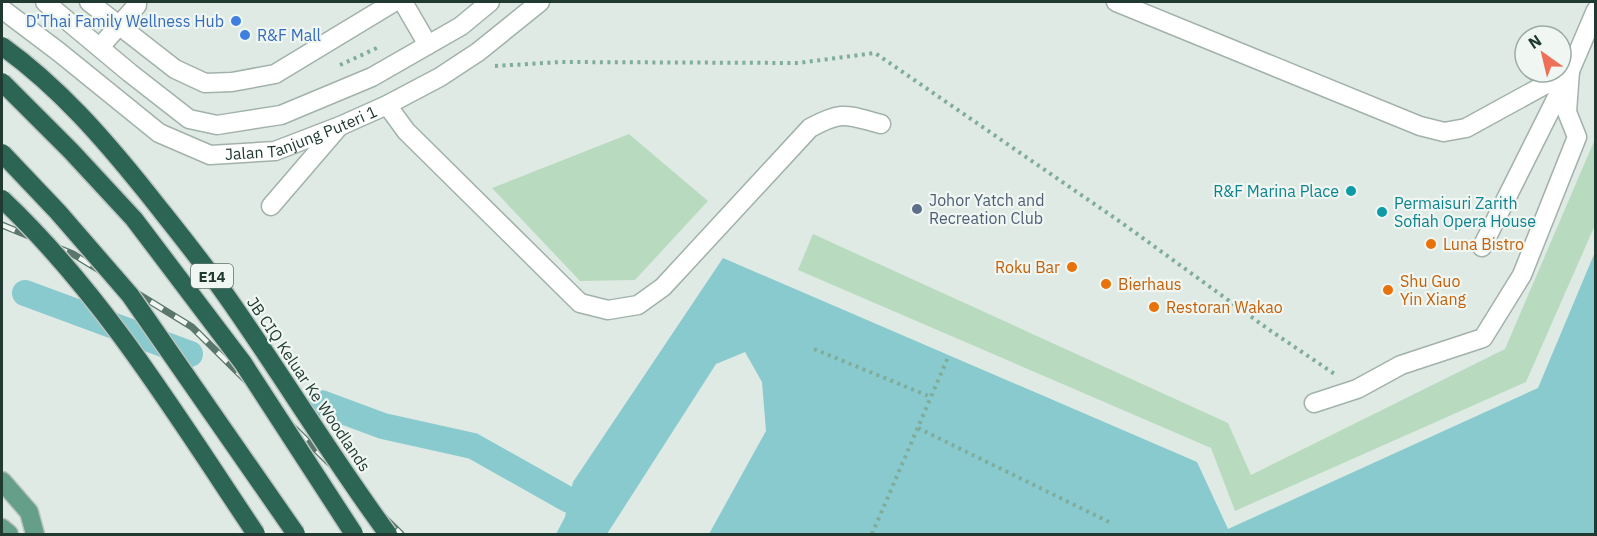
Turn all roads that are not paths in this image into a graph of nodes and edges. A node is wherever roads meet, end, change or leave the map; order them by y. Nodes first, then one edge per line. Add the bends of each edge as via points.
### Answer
1 (45, 2) edge
2 (89, 2) edge
3 (394, 2) edge
4 (403, 2) edge
5 (490, 2) edge
6 (540, 2) edge
7 (1116, 2) edge
8 (137, 5) dead end
9 (2, 9) edge
10 (1596, 10) edge
11 (119, 26) junction
12 (429, 45) junction
13 (2, 46) edge
14 (100, 47) junction
15 (1573, 64) edge
16 (2, 82) edge
17 (1546, 84) edge
18 (1564, 84) edge
19 (1569, 84) edge
20 (387, 105) junction
21 (881, 124) dead end
22 (340, 126) junction
23 (2, 153) edge
24 (2, 199) edge
25 (271, 206) dead end
26 (1482, 247) dead end
27 (1314, 404) dead end
28 (2, 481) edge
29 (2, 528) edge
30 (9, 534) edge
31 (35, 534) edge
32 (256, 534) edge
33 (296, 534) edge
34 (354, 534) edge
35 (388, 534) edge

1 - 14 street, Jalan Tanjung Puteri 1
2 - 11 street
3 - 11 street via 275,74 232,82 205,83 185,74
4 - 12 street
5 - 12 street, Jalan Tanjung Puteri 1
6 - 20 street, Jalan Tanjung Puteri 1 via 440,78
7 - 17 street via 1420,126 1444,132 1466,128
8 - 11 street
9 - 22 street, Jalan Tanjung Puteri 1 via 159,134 210,155 275,151
10 - 15 street
11 - 14 street
12 - 14 street, Jalan Tanjung Puteri 1 via 372,77 281,115 217,125 189,119
13 - 35 highway, JB CIQ Keluar Ke Woodlands / E14, bridge via 63,97 106,141 225,294
16 - 34 highway, E14, bridge via 134,219 243,363
18 - 26 street
19 - 27 street via 1567,111 1576,137 1522,275 1483,338 1401,365 1357,389
20 - 21 street via 406,131 580,303 608,310 638,305 663,287 810,128 844,114
20 - 22 street, Jalan Tanjung Puteri 1
22 - 25 street
23 - 33 highway, bridge via 130,295
24 - 32 highway, bridge via 85,291 155,382
28 - 31 main road via 29,512
29 - 30 main road

